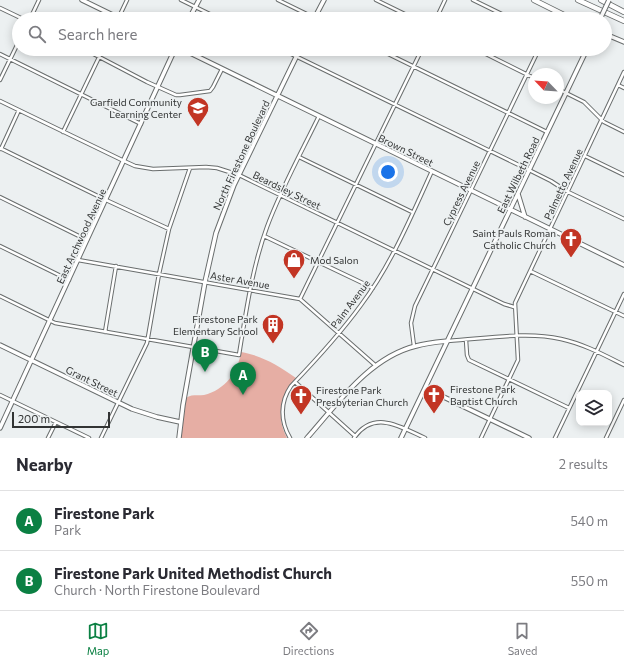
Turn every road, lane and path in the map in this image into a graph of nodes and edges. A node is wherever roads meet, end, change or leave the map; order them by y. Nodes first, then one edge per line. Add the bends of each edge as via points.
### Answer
1 (39, 0) edge
2 (82, 0) edge
3 (127, 0) edge
4 (181, 0) edge
5 (199, 0) edge
6 (278, 0) edge
7 (324, 0) edge
8 (376, 0) edge
9 (445, 0) edge
10 (473, 0) edge
11 (534, 0) edge
12 (578, 0) edge
13 (600, 0) edge
14 (609, 0) edge
15 (195, 7) junction
16 (0, 8) edge
17 (33, 12) edge
18 (105, 12) edge
19 (122, 12) edge
20 (192, 12) edge
21 (205, 12) edge
22 (301, 12) edge
23 (318, 12) edge
24 (401, 12) edge
25 (439, 12) edge
26 (498, 12) edge
27 (558, 12) edge
28 (604, 12) edge
29 (604, 12) edge
30 (624, 12) edge
31 (12, 14) edge
32 (612, 16) edge
33 (624, 21) edge
34 (612, 37) edge
35 (624, 42) edge
36 (0, 54) edge
37 (12, 55) edge
38 (172, 56) edge
39 (196, 56) edge
40 (296, 56) joint
41 (393, 56) edge
42 (419, 56) edge
43 (490, 56) edge
44 (536, 56) edge
45 (584, 56) edge
46 (100, 57) joint
47 (10, 59) junction
48 (414, 66) junction
49 (222, 69) junction
50 (624, 72) edge
51 (527, 74) junction
52 (0, 80) edge
53 (618, 85) junction
54 (158, 87) junction
55 (624, 88) edge
56 (566, 93) junction
57 (81, 94) junction
58 (277, 95) junction
59 (0, 101) edge
60 (395, 104) junction
61 (19, 110) junction
62 (508, 112) junction
63 (319, 116) junction
64 (602, 119) junction
65 (141, 124) junction
66 (63, 132) junction
67 (547, 132) junction
68 (624, 132) edge
69 (376, 144) junction
70 (0, 148) edge
71 (490, 151) junction
72 (585, 156) junction
73 (300, 157) junction
74 (124, 162) junction
75 (190, 168) junction
76 (529, 170) junction
77 (432, 171) junction
78 (239, 175) junction
79 (624, 175) edge
80 (356, 184) junction
81 (471, 190) junction
82 (568, 192) junction
83 (518, 194) junction
84 (280, 196) junction
85 (0, 197) edge
86 (106, 200) junction
87 (510, 209) junction
88 (412, 212) junction
89 (525, 216) junction
90 (624, 219) edge
91 (337, 223) junction
92 (169, 229) junction
93 (550, 229) junction
94 (264, 236) junction
95 (87, 240) junction
96 (0, 246) edge
97 (394, 251) junction
98 (78, 260) junction
99 (319, 262) junction
100 (624, 265) edge
101 (116, 266) junction
102 (433, 269) junction
103 (530, 271) junction
104 (159, 274) junction
105 (69, 280) junction
106 (205, 282) junction
107 (372, 288) junction
108 (472, 288) junction
109 (250, 290) junction
110 (624, 294) edge
111 (0, 296) edge
112 (300, 299) junction
113 (514, 307) junction
114 (616, 312) junction
115 (624, 316) edge
116 (50, 321) junction
117 (105, 332) junction
118 (339, 333) junction
119 (517, 336) junction
120 (147, 339) junction
121 (466, 340) junction
122 (447, 341) junction
123 (0, 345) edge
124 (414, 346) junction
125 (194, 347) junction
126 (597, 351) junction
127 (32, 361) junction
128 (375, 365) junction
129 (624, 365) edge
130 (509, 379) junction
131 (295, 382) junction
132 (425, 388) junction
133 (0, 395) edge
134 (624, 400) edge
135 (13, 401) junction
136 (118, 402) junction
137 (569, 408) junction
138 (329, 413) junction
139 (490, 419) junction
140 (56, 422) junction
141 (180, 422) junction
142 (0, 428) edge
143 (406, 428) junction
144 (354, 437) edge
145 (48, 438) edge
146 (89, 438) edge
147 (101, 438) edge
148 (179, 438) edge
149 (290, 438) edge
150 (307, 438) edge
151 (401, 438) edge
152 (425, 438) edge
153 (481, 438) edge
154 (529, 438) edge
155 (555, 438) edge
156 (606, 438) edge

1 - 17 street
2 - 18 main road
3 - 19 street
4 - 15 street
5 - 15 main road
6 - 22 street
7 - 23 main road
8 - 24 street
9 - 25 street
10 - 26 street
11 - 27 highway
12 - 28 highway
13 - 30 highway
14 - 29 main road, bridge
15 - 20 main road
15 - 21 street
16 - 31 street
32 - 33 highway
34 - 35 main road
36 - 47 street
37 - 47 street
38 - 54 main road, East Archwood Avenue
39 - 49 main road, Brown Street
40 - 58 main road, North Firestone Boulevard
40 - 60 street
41 - 48 street
42 - 48 street
43 - 51 street
44 - 51 street, Cypress Avenue
45 - 56 main road, East Wilbeth Road
46 - 54 street
46 - 57 street
47 - 52 street
47 - 57 street
48 - 60 street
48 - 62 street
49 - 54 street via 210,91 176,95
49 - 58 main road, Brown Street
50 - 53 street, Palmetto Avenue
51 - 62 street, Cypress Avenue
53 - 55 street
53 - 64 street, Palmetto Avenue
54 - 65 main road, East Archwood Avenue
56 - 64 street via 584,102
56 - 67 main road, East Wilbeth Road
57 - 65 street
57 - 66 street
58 - 63 main road, Brown Street
58 - 78 main road, North Firestone Boulevard
59 - 61 street, Beardsley Street
60 - 69 street
60 - 71 street
61 - 66 street, Beardsley Street
61 - 70 street
62 - 67 street
62 - 71 street, Cypress Avenue
63 - 69 main road, Brown Street
63 - 73 street
64 - 68 street
64 - 72 street, Palmetto Avenue
65 - 74 main road, East Archwood Avenue
66 - 74 street, Beardsley Street
67 - 76 main road, East Wilbeth Road
69 - 77 main road, Brown Street
69 - 80 street
70 - 86 street
71 - 76 street
71 - 81 street, Cypress Avenue
72 - 79 street
72 - 82 street, Palmetto Avenue
73 - 80 street
73 - 84 street
74 - 75 street, Beardsley Street via 153,169
74 - 86 main road, East Archwood Avenue
75 - 78 street, Beardsley Street via 217,168
75 - 92 street
76 - 82 street
76 - 83 main road, East Wilbeth Road
77 - 81 main road, Brown Street
77 - 88 street, Palm Avenue
78 - 84 street, Beardsley Street
78 - 106 main road, North Firestone Boulevard via 220,223 208,262
80 - 88 street
80 - 91 street
81 - 87 main road, Brown Street
81 - 102 street, Cypress Avenue
82 - 90 street
82 - 93 street, Palmetto Avenue
83 - 87 main road, East Wilbeth Road
83 - 89 main road
84 - 91 street, Beardsley Street
84 - 94 street
85 - 95 street
86 - 92 street
86 - 95 main road, East Archwood Avenue
87 - 89 main road, Brown Street
87 - 108 main road, East Wilbeth Road
88 - 97 street, Palm Avenue
89 - 93 main road, Brown Street
91 - 97 street, Beardsley Street
91 - 99 street
92 - 104 street
93 - 100 main road, Brown Street
93 - 103 street, Palmetto Avenue
94 - 99 street
94 - 109 street
95 - 98 main road, East Archwood Avenue
96 - 105 street
97 - 102 street, Beardsley Street
97 - 107 street, Palm Avenue
98 - 101 street, Aster Avenue
98 - 105 main road, East Archwood Avenue
99 - 107 street
99 - 112 street
101 - 104 street, Aster Avenue
101 - 117 street
102 - 108 street, Beardsley Street
102 - 124 street, Cypress Avenue via 412,313
103 - 113 street, Palmetto Avenue
103 - 114 street
104 - 106 street, Aster Avenue
104 - 120 street
105 - 116 main road, East Archwood Avenue
106 - 109 street, Aster Avenue
106 - 125 main road, North Firestone Boulevard
107 - 118 street, Palm Avenue
108 - 113 street, Beardsley Street
108 - 122 main road, East Wilbeth Road
109 - 112 street, Aster Avenue
109 - 125 street via 239,355
110 - 114 street
111 - 116 street
112 - 118 street
113 - 119 street, Palmetto Avenue
114 - 115 street
114 - 126 street
116 - 117 street
116 - 127 main road, East Archwood Avenue
117 - 120 street
118 - 128 street
118 - 131 street, Palm Avenue
119 - 121 street
119 - 126 street via 557,338
119 - 130 street, Palmetto Avenue via 518,360
120 - 125 street
120 - 136 street
121 - 122 street
121 - 130 street via 468,358
122 - 124 main road
122 - 132 main road, East Wilbeth Road
123 - 127 main road, Grant Street
124 - 128 main road
125 - 141 main road, North Firestone Boulevard
126 - 129 street
126 - 137 street
127 - 135 main road, East Archwood Avenue
127 - 136 main road, Grant Street
128 - 138 main road
130 - 137 street
130 - 139 street, Palmetto Avenue
131 - 138 street
131 - 149 street, Palm Avenue via 287,393 282,411 284,426
132 - 139 main road
132 - 143 main road, East Wilbeth Road
133 - 135 street
134 - 156 street
135 - 140 street
135 - 142 main road, East Archwood Avenue
136 - 141 main road, Grant Street via 147,414
136 - 147 street
137 - 155 street
138 - 144 street
138 - 150 main road
139 - 153 street, Palmetto Avenue
139 - 154 main road
140 - 145 street
140 - 146 street
141 - 148 main road, North Firestone Boulevard
143 - 144 street via 390,422 374,423
143 - 151 main road, East Wilbeth Road
143 - 152 street

